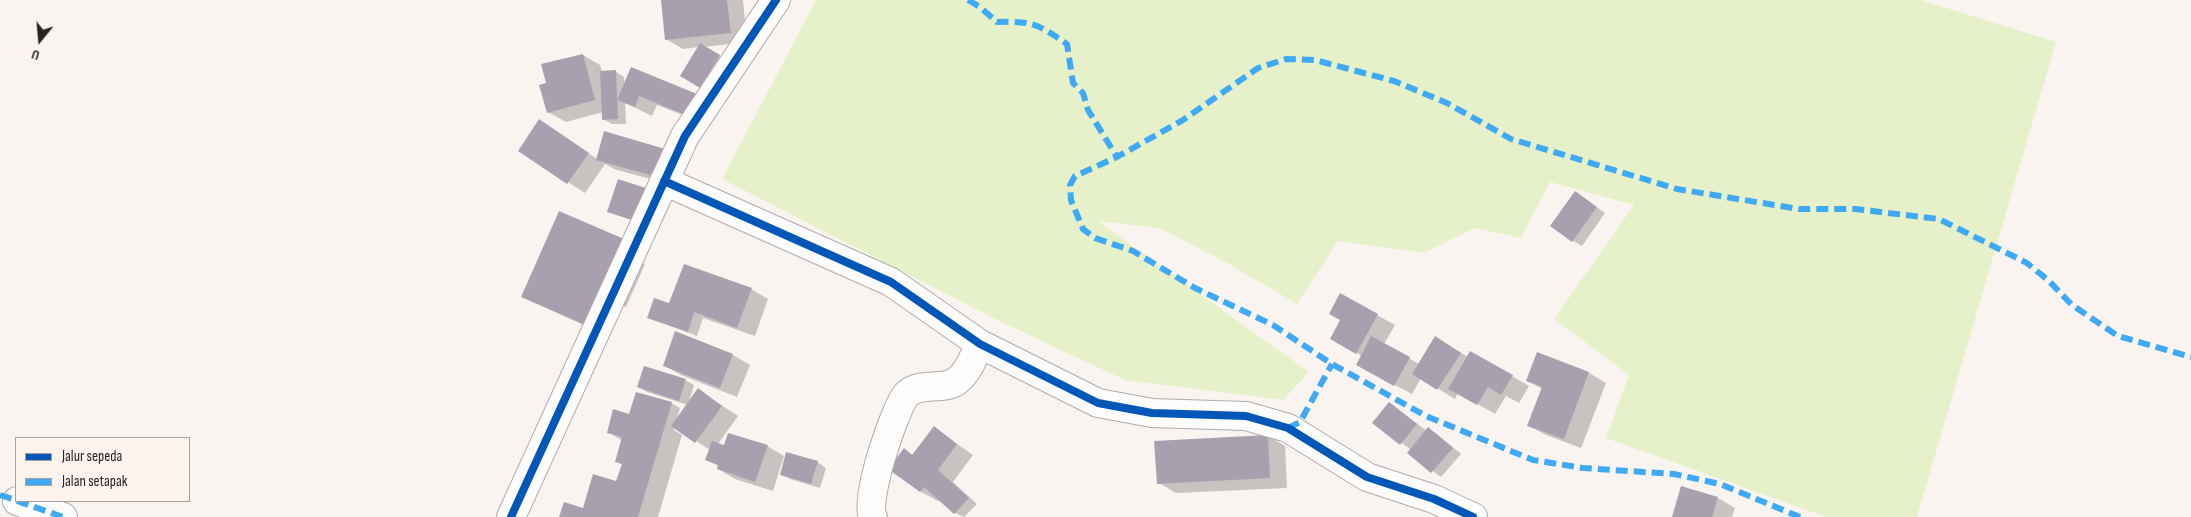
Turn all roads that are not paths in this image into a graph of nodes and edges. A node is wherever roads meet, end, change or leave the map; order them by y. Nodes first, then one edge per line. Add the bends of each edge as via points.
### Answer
1 (776, 0) edge
2 (664, 181) junction
3 (980, 344) junction
4 (0, 495) edge
5 (15, 500) edge
6 (20, 502) edge
7 (63, 517) edge
8 (511, 517) edge
9 (874, 517) edge
10 (1473, 517) edge

1 - 2 street via 685,136
2 - 3 street via 891,282
2 - 8 street
3 - 9 street via 967,370 956,381 920,388 903,399 877,471 870,501
3 - 10 street via 1098,402 1152,413 1246,416 1288,428 1367,477 1434,499
4 - 5 street
6 - 7 street

